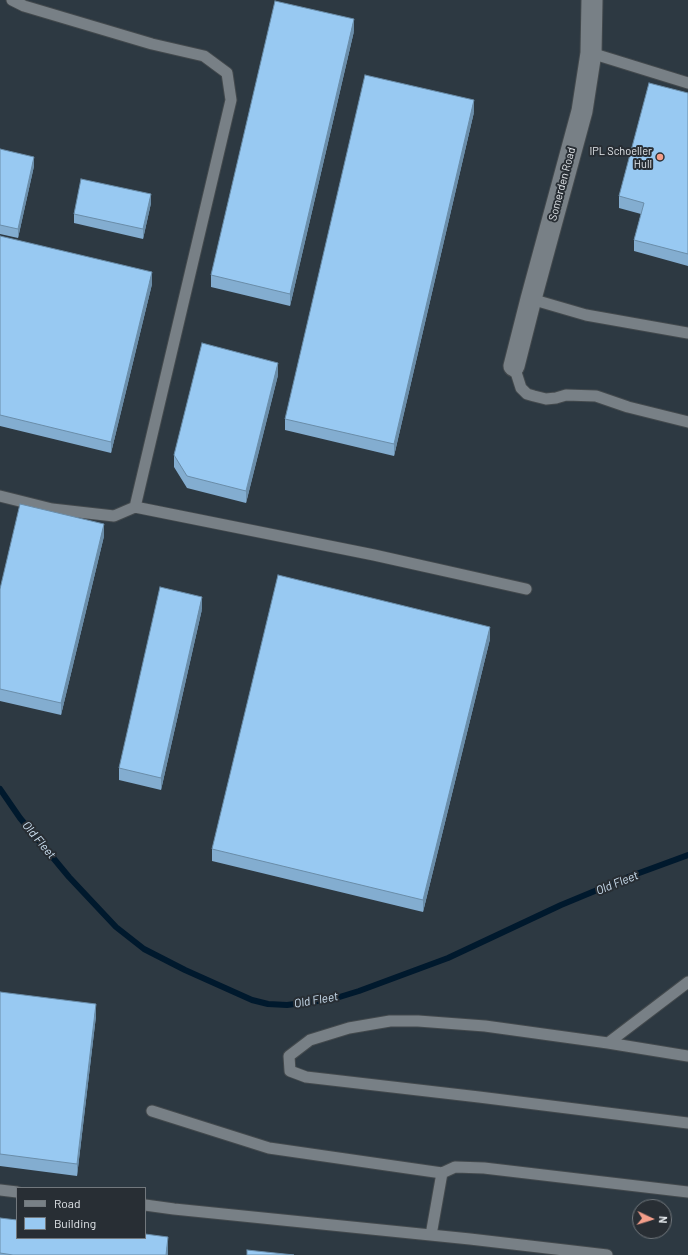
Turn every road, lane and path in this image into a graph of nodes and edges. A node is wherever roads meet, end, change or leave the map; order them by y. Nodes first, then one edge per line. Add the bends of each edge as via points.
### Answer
1 (12, 0) edge
2 (592, 0) edge
3 (591, 53) junction
4 (688, 83) edge
5 (531, 299) junction
6 (688, 333) edge
7 (514, 366) joint
8 (688, 422) edge
9 (0, 496) edge
10 (135, 507) junction
11 (526, 589) dead end
12 (688, 982) edge
13 (608, 1043) junction
14 (688, 1056) edge
15 (152, 1111) dead end
16 (688, 1123) edge
17 (442, 1173) junction
18 (0, 1190) edge
19 (16, 1192) edge
20 (688, 1192) edge
21 (146, 1205) edge
22 (431, 1235) junction
23 (607, 1255) edge

1 - 10 lane via 24,6 144,42 204,56 227,72 231,100
2 - 3 street, Somerden Road
3 - 4 lane
3 - 5 street, Somerden Road via 582,111
5 - 6 lane via 586,315
5 - 7 street, Somerden Road
7 - 8 lane via 521,388 527,394 546,399 566,395 596,396
9 - 10 lane via 52,509 114,516
10 - 11 lane via 374,555
12 - 13 lane
13 - 14 lane
13 - 16 lane via 485,1026 390,1021 349,1028 310,1040 289,1056 290,1071 306,1077
15 - 17 lane via 269,1148
17 - 20 lane via 455,1167 484,1168
17 - 22 lane
18 - 19 lane
21 - 22 lane
22 - 23 lane

